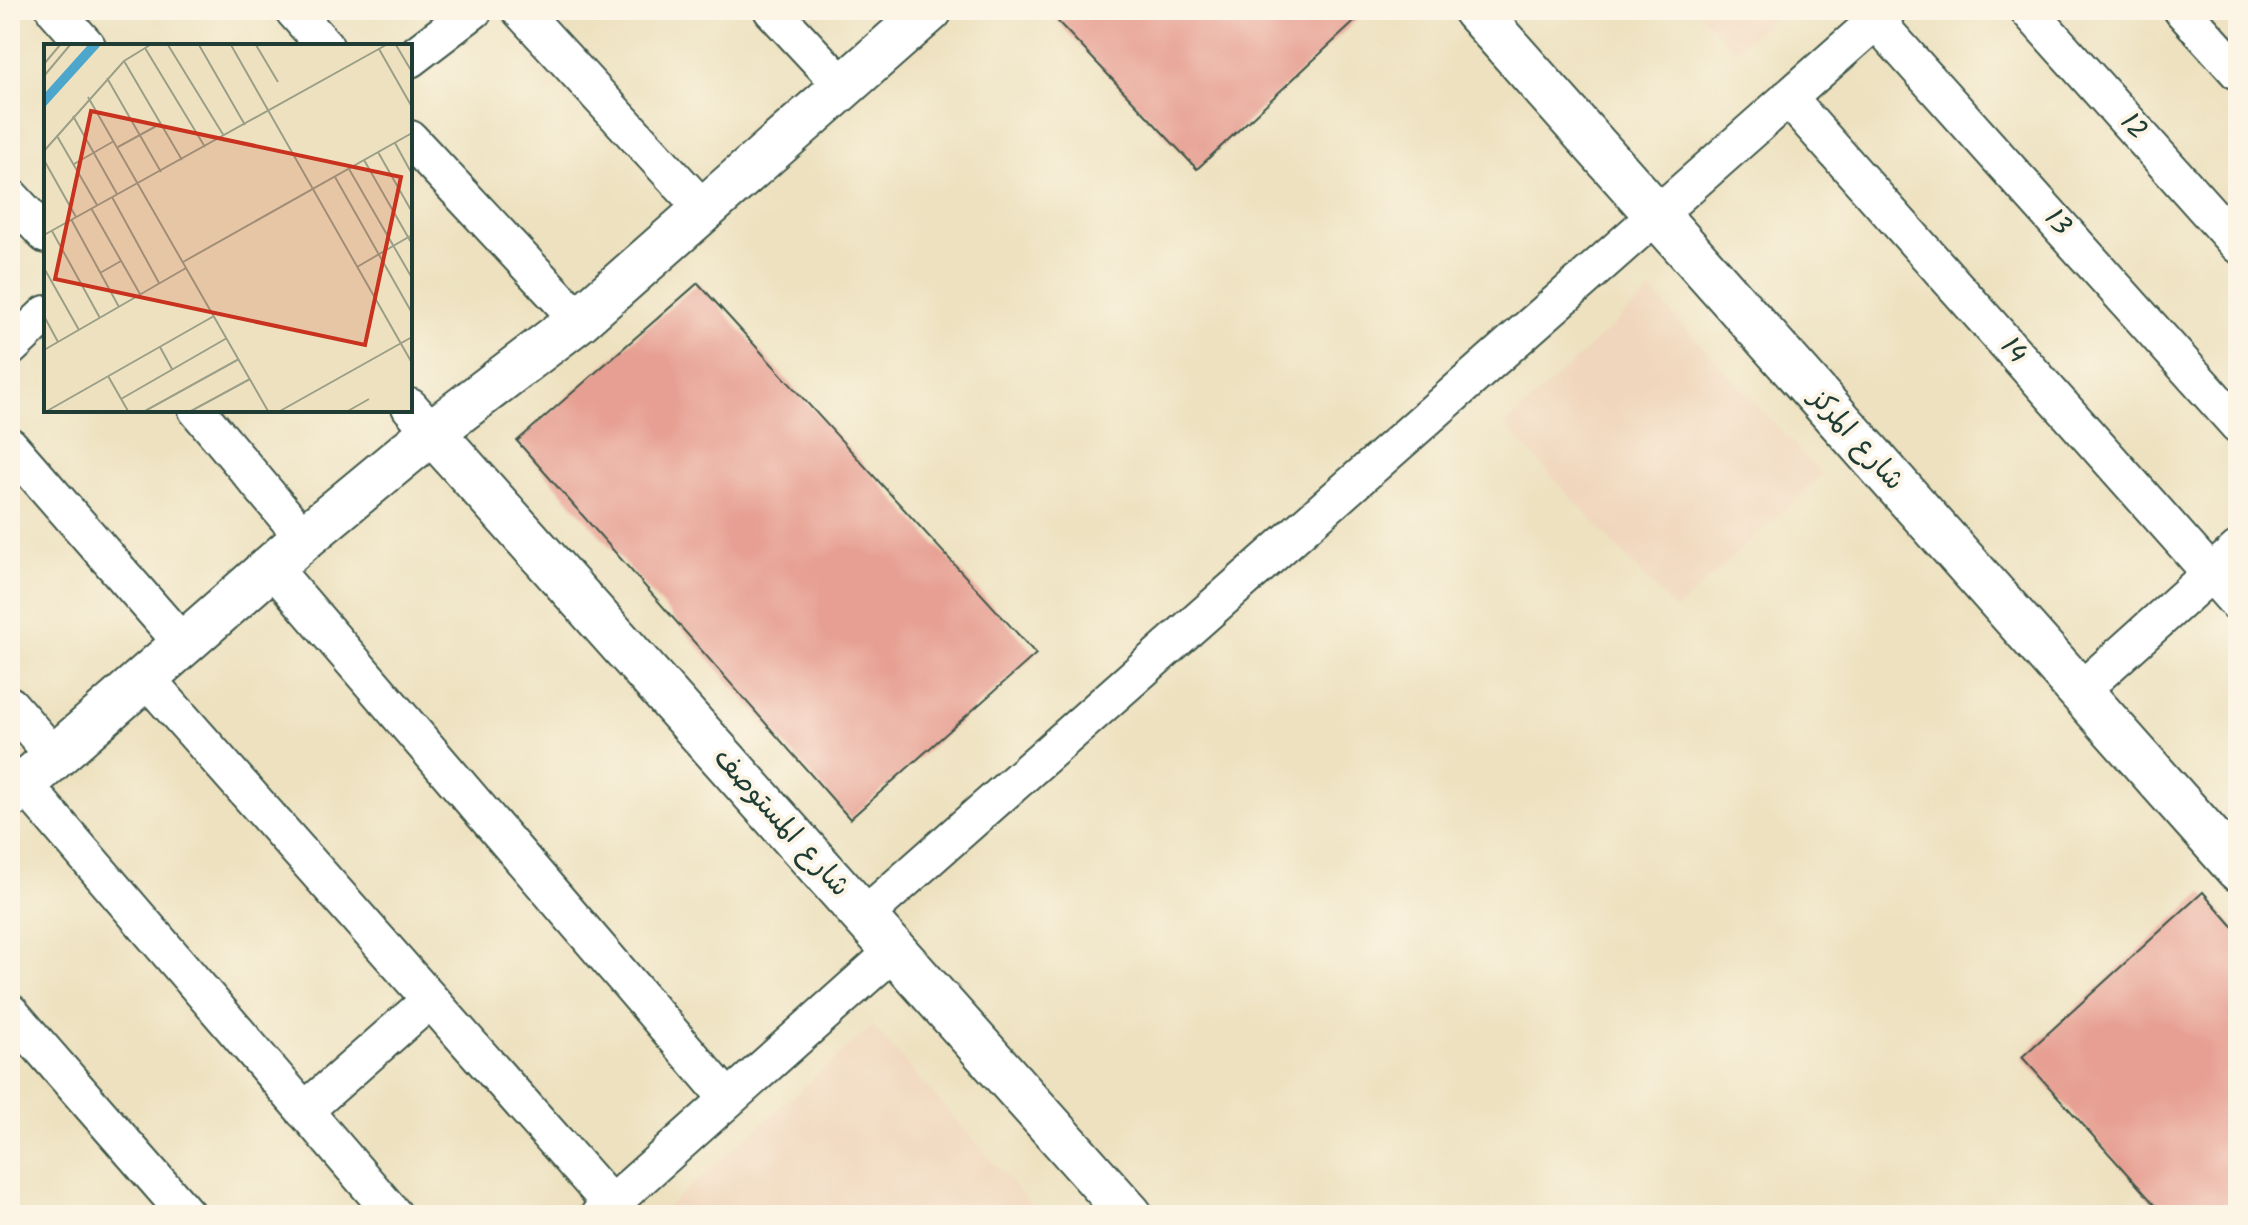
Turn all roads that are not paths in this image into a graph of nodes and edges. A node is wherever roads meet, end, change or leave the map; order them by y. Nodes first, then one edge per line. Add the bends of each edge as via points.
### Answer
1 (55, 10) edge
2 (293, 10) edge
3 (474, 10) edge
4 (520, 10) edge
5 (772, 10) edge
6 (930, 10) edge
7 (1475, 10) edge
8 (2028, 10) edge
9 (2182, 10) edge
10 (1882, 15) edge
11 (85, 44) edge
12 (323, 44) edge
13 (412, 57) edge
14 (2238, 72) edge
15 (843, 86) junction
16 (1788, 98) junction
17 (412, 141) edge
18 (10, 196) edge
19 (704, 210) junction
20 (1657, 215) junction
21 (44, 233) edge
22 (2238, 245) edge
23 (44, 316) edge
24 (579, 320) junction
25 (10, 348) edge
26 (199, 412) edge
27 (421, 420) edge
28 (2238, 425) edge
29 (10, 446) edge
30 (304, 538) junction
31 (2238, 549) edge
32 (272, 567) junction
33 (2211, 573) junction
34 (2238, 604) edge
35 (183, 644) junction
36 (146, 678) junction
37 (2080, 691) junction
38 (10, 705) edge
39 (30, 779) edge
40 (2238, 869) edge
41 (864, 916) junction
42 (894, 951) junction
43 (430, 1000) junction
44 (10, 1012) edge
45 (728, 1099) junction
46 (304, 1111) junction
47 (605, 1210) edge
48 (187, 1215) edge
49 (394, 1215) edge
50 (1130, 1215) edge

1 - 11 street
2 - 12 street
3 - 13 street
4 - 19 street
5 - 15 street
6 - 15 street
7 - 20 street, شارع المركز
8 - 22 street, 12
9 - 14 street
10 - 16 street
10 - 28 street, 13
15 - 19 street
16 - 20 street
16 - 33 street, 14
17 - 24 street
18 - 21 street
19 - 24 street
20 - 37 street, شارع المركز
20 - 41 street
23 - 25 street
24 - 27 street
26 - 30 street
27 - 30 street
27 - 41 street, شارع المستوصف
29 - 35 street
30 - 32 street
31 - 33 street
32 - 35 street
32 - 45 street
33 - 34 street, 14
33 - 37 street
35 - 36 street
36 - 39 street
36 - 43 street
37 - 40 street, شارع المركز
38 - 39 street
39 - 46 street
41 - 42 street, شارع المستوصف
42 - 45 street
42 - 50 street, شارع المستوصف
43 - 46 street
43 - 47 street
44 - 48 street
45 - 47 street
46 - 49 street

